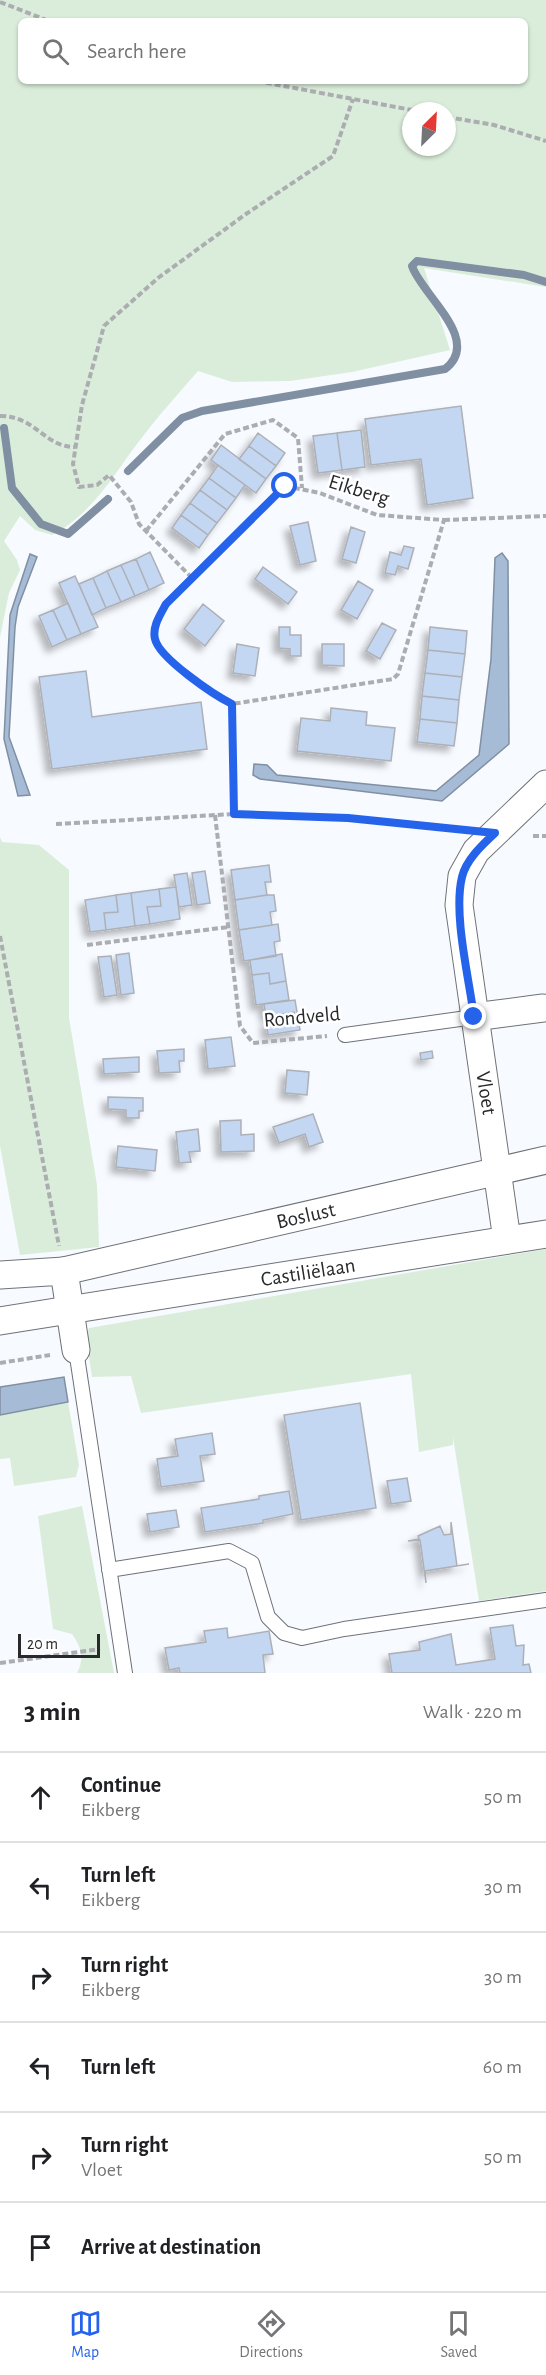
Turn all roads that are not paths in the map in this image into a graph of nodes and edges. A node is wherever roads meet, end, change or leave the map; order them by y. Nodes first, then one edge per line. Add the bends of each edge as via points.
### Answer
1 (546, 784) edge
2 (543, 1008) dead end
3 (474, 1017) junction
4 (345, 1035) road end
5 (546, 1160) edge
6 (497, 1170) junction
7 (546, 1234) edge
8 (507, 1240) junction
9 (64, 1270) junction
10 (0, 1275) edge
11 (69, 1310) junction
12 (0, 1321) edge
13 (76, 1350) joint
14 (109, 1570) junction
15 (546, 1600) edge
16 (125, 1673) edge

1 - 3 street, Vloet via 476,851 462,876 459,905
2 - 3 street
3 - 4 lane, Rondveld
3 - 6 street, Vloet
5 - 6 street, Boslust
6 - 8 street, Vloet
6 - 9 street, Boslust
7 - 8 street, Castiliëlaan
8 - 11 street, Castiliëlaan
9 - 10 street
9 - 11 street
11 - 12 street, Castiliëlaan
11 - 13 street
13 - 14 lane
14 - 15 lane via 229,1551 252,1563 268,1617 284,1634 302,1638
14 - 16 lane

